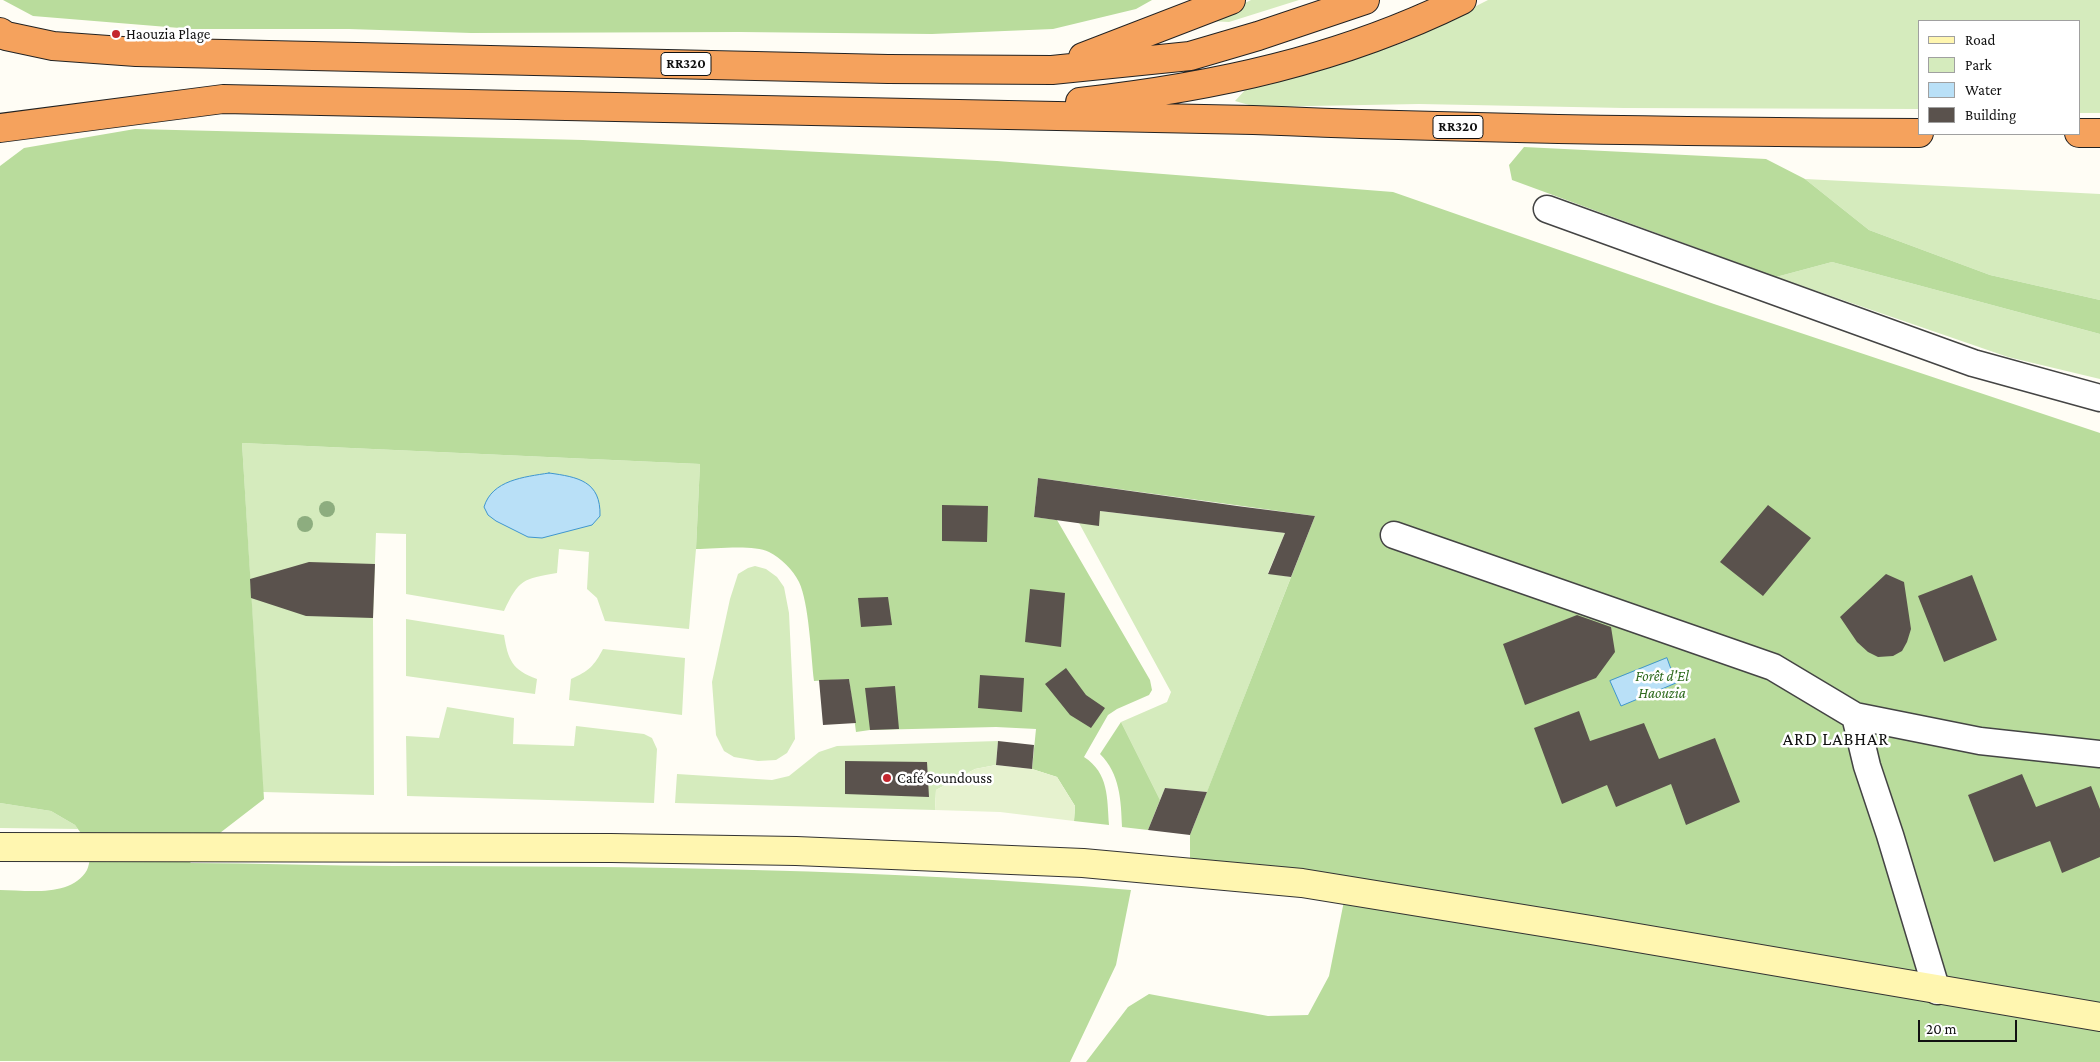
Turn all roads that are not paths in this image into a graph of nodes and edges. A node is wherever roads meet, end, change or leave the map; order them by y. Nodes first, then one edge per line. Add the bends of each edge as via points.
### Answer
1 (1231, 0) edge
2 (1365, 0) edge
3 (1462, 0) edge
4 (0, 32) edge
5 (1052, 70) junction
6 (997, 115) junction
7 (0, 128) edge
8 (1918, 133) edge
9 (2080, 133) edge
10 (2100, 133) edge
11 (1547, 209) dead end
12 (2100, 398) edge
13 (1394, 535) dead end
14 (1855, 716) junction
15 (2100, 754) edge
16 (0, 847) edge
17 (1937, 990) junction
18 (2100, 1017) edge

1 - 5 highway
2 - 5 highway, RR320 via 1190,56
3 - 6 highway via 1420,21 1360,44 1289,65 1222,81
4 - 5 highway, RR320 via 53,46 136,52
6 - 7 highway, RR320 via 223,99
6 - 8 highway, RR320 via 1420,126
9 - 10 highway
11 - 12 street via 1973,363
13 - 14 street via 1773,667
14 - 15 street via 1980,741
14 - 17 street via 1867,766
16 - 17 street via 796,850 1084,863 1302,883
17 - 18 street

